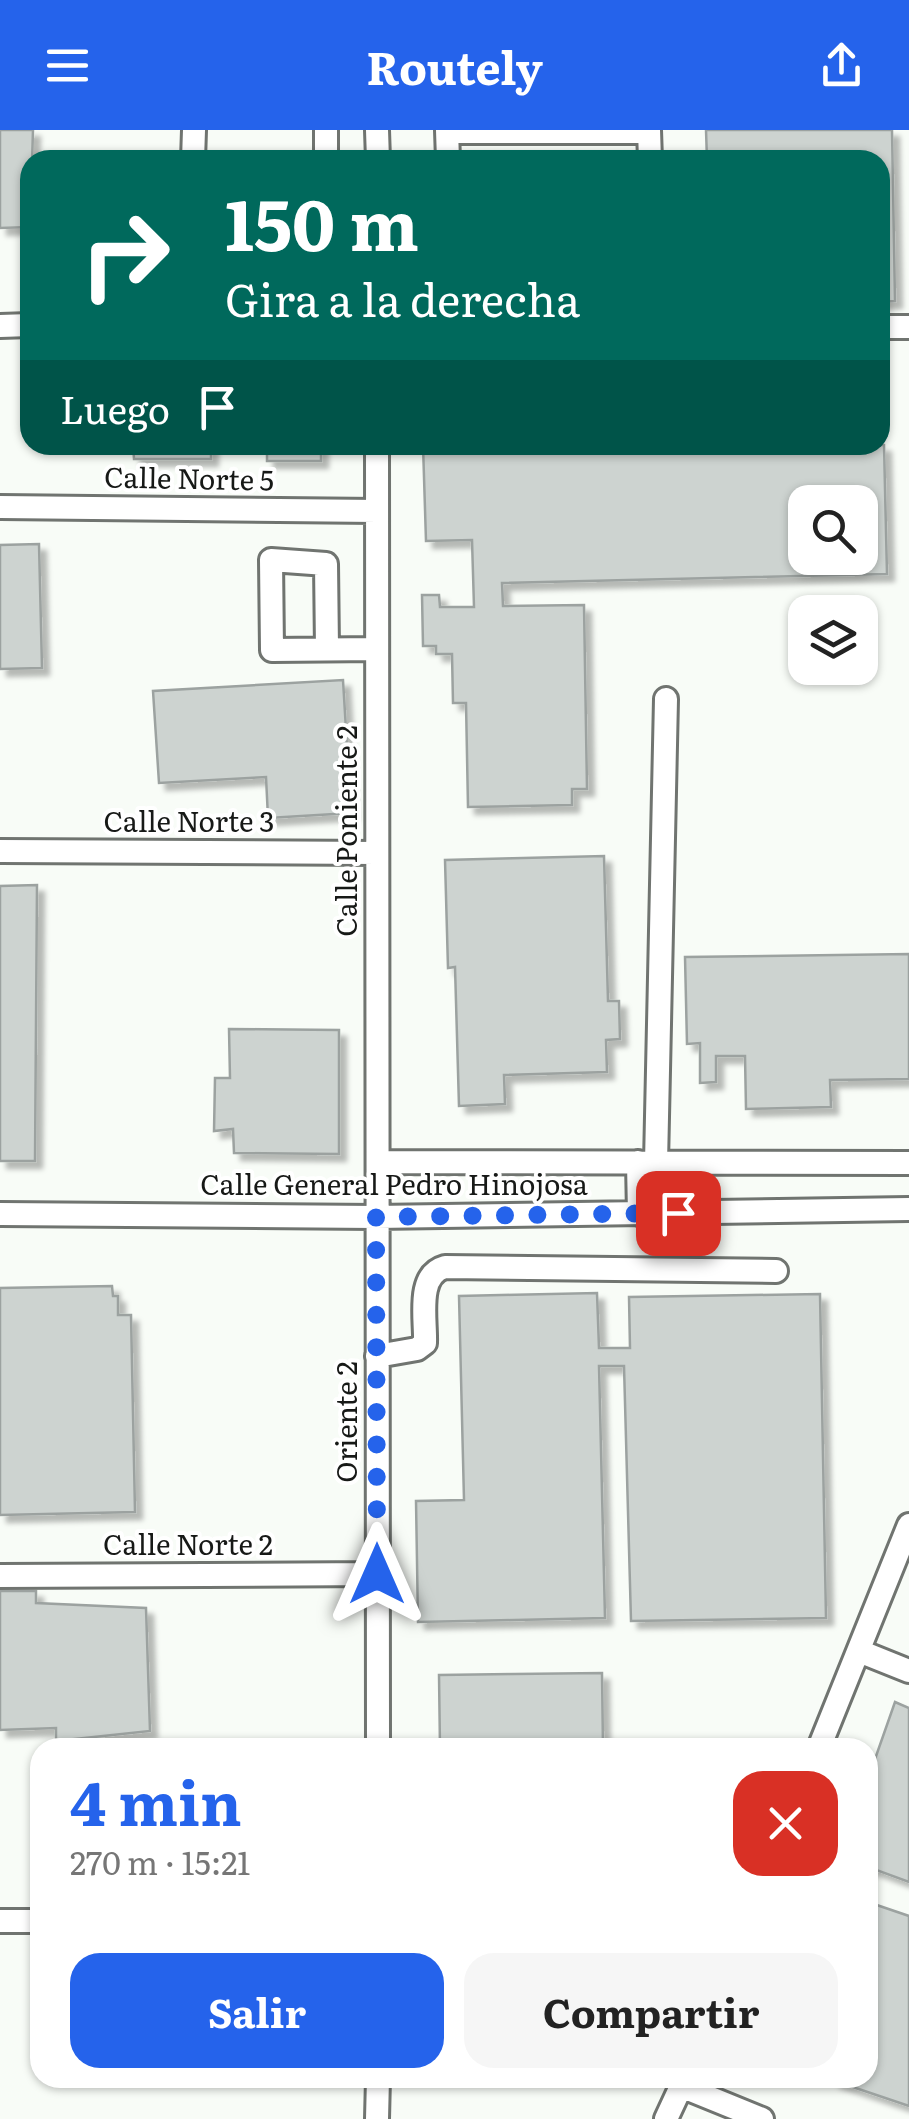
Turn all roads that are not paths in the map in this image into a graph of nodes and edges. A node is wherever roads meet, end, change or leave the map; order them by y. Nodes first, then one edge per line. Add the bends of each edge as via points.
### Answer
1 (448, 131) edge
2 (649, 131) edge
3 (377, 455) edge
4 (0, 507) edge
5 (377, 511) junction
6 (377, 648) junction
7 (326, 649) junction
8 (666, 699) dead end
9 (0, 851) edge
10 (377, 853) junction
11 (380, 1162) junction
12 (647, 1162) junction
13 (909, 1163) edge
14 (909, 1208) edge
15 (0, 1214) edge
16 (640, 1214) junction
17 (376, 1217) junction
18 (776, 1271) dead end
19 (377, 1356) junction
20 (909, 1525) edge
21 (377, 1574) junction
22 (0, 1576) edge
23 (859, 1651) junction
24 (909, 1671) edge
25 (378, 1738) edge
26 (824, 1738) edge
27 (0, 1921) edge
28 (30, 1921) edge
29 (378, 2088) edge
30 (680, 2088) edge
31 (696, 2088) edge
32 (378, 2119) edge
33 (666, 2119) edge
34 (762, 2119) edge

1 - 2 street
3 - 5 street, Calle Poniente 2
4 - 5 street, Calle Norte 5
5 - 6 street, Calle Poniente 2
6 - 7 street
6 - 10 street, Calle Poniente 2
7 - 7 street via 272,650 270,560 326,564
8 - 12 street
9 - 10 street, Calle Norte 3
10 - 11 street, Calle Poniente 2
11 - 12 street
11 - 17 street, Calle Poniente 2
12 - 13 street
12 - 16 street
14 - 16 street, Calle General Pedro Hinojosa
15 - 17 street, Calle General Pedro Hinojosa
16 - 17 street, Calle General Pedro Hinojosa
17 - 19 street, Oriente 2
18 - 19 street via 444,1267 426,1279 425,1343
19 - 21 street, Oriente 2
20 - 23 street
21 - 22 street, Calle Norte 2
21 - 25 street, Oriente 2
23 - 24 street
23 - 26 street
27 - 28 street
29 - 32 street
30 - 33 street
31 - 34 street

